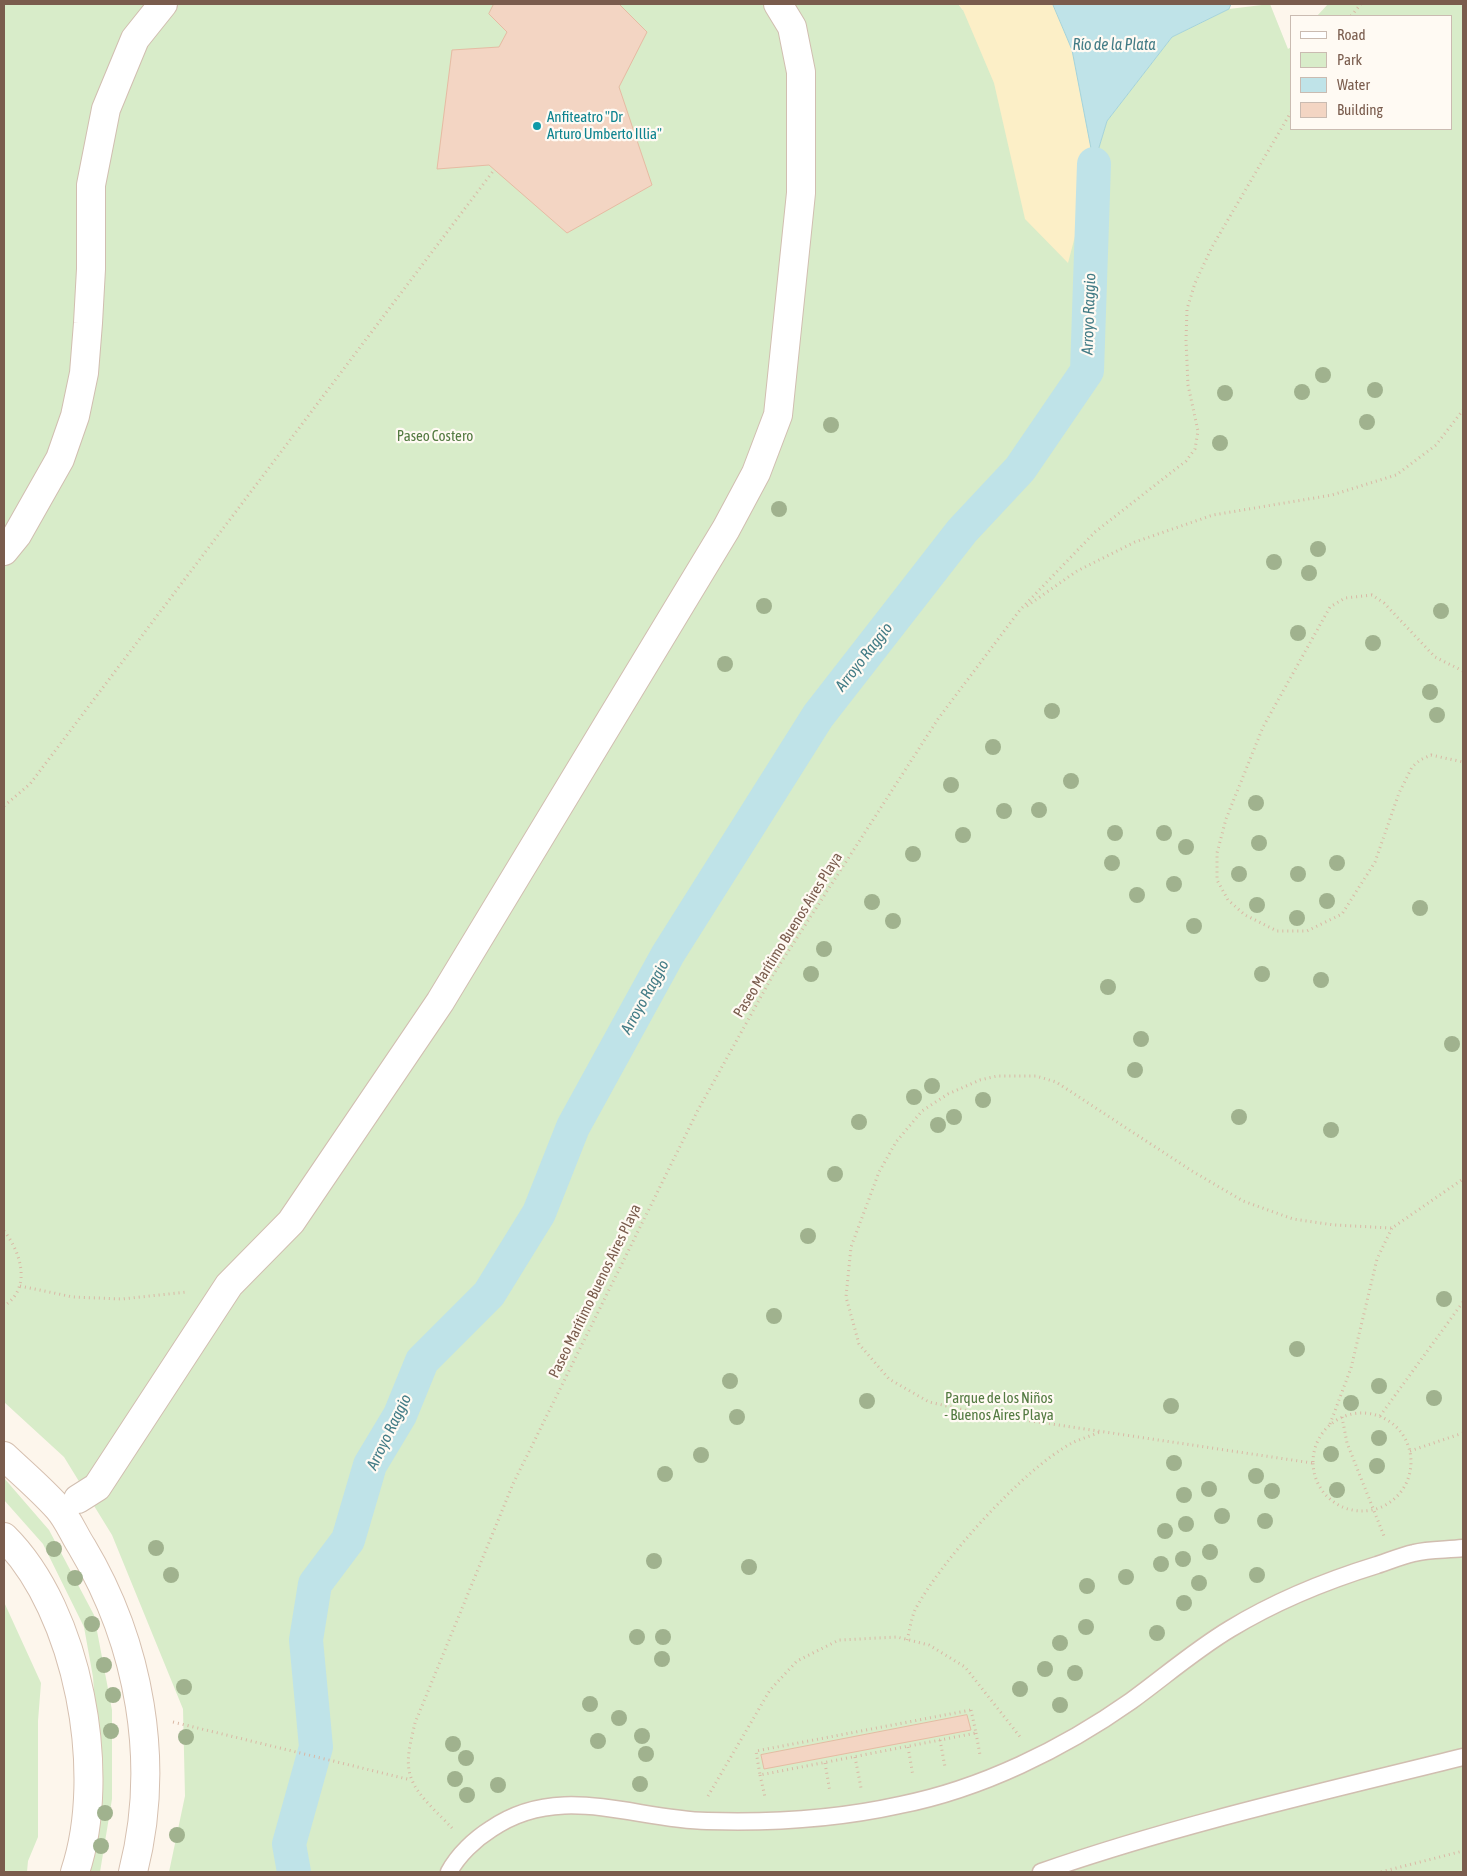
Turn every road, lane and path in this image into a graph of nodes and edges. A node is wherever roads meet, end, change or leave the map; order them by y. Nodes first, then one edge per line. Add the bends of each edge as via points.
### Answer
1 (163, 4) edge
2 (778, 4) edge
3 (1361, 4) edge
4 (1352, 15) edge
5 (1290, 114) edge
6 (494, 170) dead end
7 (1463, 410) edge
8 (4, 551) edge
9 (1020, 610) junction
10 (1463, 671) edge
11 (1463, 762) edge
12 (4, 806) edge
13 (1463, 1180) edge
14 (1392, 1228) junction
15 (4, 1231) edge
16 (229, 1285) junction
17 (20, 1286) junction
18 (1463, 1302) edge
19 (4, 1306) edge
20 (1380, 1416) junction
21 (1342, 1417) junction
22 (1330, 1424) junction
23 (1100, 1432) junction
24 (1463, 1433) edge
25 (1410, 1451) junction
26 (4, 1456) edge
27 (1312, 1463) junction
28 (78, 1499) dead end
29 (1372, 1510) junction
30 (4, 1537) edge
31 (1387, 1544) dead end
32 (1463, 1548) edge
33 (907, 1640) junction
34 (143, 1715) junction
35 (976, 1733) junction
36 (940, 1740) junction
37 (1024, 1743) dead end
38 (908, 1747) junction
39 (855, 1757) junction
40 (1463, 1757) edge
41 (982, 1762) dead end
42 (825, 1763) junction
43 (760, 1775) junction
44 (947, 1775) dead end
45 (411, 1780) junction
46 (915, 1784) dead end
47 (863, 1796) dead end
48 (832, 1800) dead end
49 (766, 1803) dead end
50 (706, 1804) dead end
51 (458, 1834) dead end
52 (1463, 1851) edge
53 (75, 1872) edge
54 (133, 1872) edge
55 (449, 1872) edge
56 (1042, 1872) edge
57 (1381, 1872) edge

1 - 8 street via 135,39 106,109 92,186 88,324 84,373 75,416 60,459 17,535
2 - 16 street via 792,27 801,72 801,193 778,415 756,473 726,530 440,1002 291,1222
3 - 4 path
5 - 9 path, Paseo Marítimo Buenos Aires Playa via 1212,248 1195,282 1187,309 1188,385 1198,431 1195,449 1186,461 1095,532
6 - 12 path via 30,784
7 - 9 path via 1436,445 1396,475 1332,496 1213,515 1135,542 1077,571
9 - 45 path, Paseo Marítimo Buenos Aires Playa via 938,719 773,975 698,1110 513,1484 416,1723 408,1751
10 - 11 path via 1436,657 1384,603 1372,595 1345,598 1330,607 1263,727 1242,777 1217,853 1217,880 1228,900 1245,916 1277,931 1306,931 1342,914 1375,862 1399,793 1412,767 1432,755
13 - 14 path
14 - 22 path via 1377,1259 1351,1368
14 - 23 path via 1293,1219 1243,1201 1056,1082 1036,1076 1007,1075 980,1080 948,1094 922,1111 896,1142 879,1172 851,1247 846,1297 859,1344 889,1379 929,1402
15 - 17 path via 15,1245 21,1263
16 - 17 path via 122,1299 73,1297
16 - 28 street via 97,1487
17 - 19 path
18 - 20 path
20 - 21 path via 1361,1413
20 - 25 path via 1399,1430
21 - 22 path
21 - 29 path via 1347,1443
22 - 27 path via 1320,1435
23 - 27 path
23 - 33 path via 1071,1443 1033,1471 993,1510 934,1579 914,1612
24 - 25 path
25 - 29 path via 1411,1470 1404,1488 1390,1503
26 - 34 street via 59,1510 100,1577 123,1639
27 - 29 path via 1316,1480 1325,1494 1339,1505 1355,1511
29 - 31 path
30 - 53 street via 38,1582 53,1611 78,1679 89,1774 85,1832
32 - 55 lane via 1414,1553 1295,1593 1230,1629 1129,1702 1058,1746 984,1780 942,1794 862,1813 822,1818 732,1821 705,1821 569,1804 544,1806 503,1820 477,1838
33 - 37 path via 930,1645 965,1666
33 - 50 path via 897,1637 839,1640 797,1661 770,1690 712,1787
34 - 45 path
34 - 54 street via 146,1788 140,1845
35 - 36 path
35 - 41 path
35 - 43 path via 971,1710 756,1751
36 - 38 path
36 - 44 path
38 - 39 path
38 - 46 path
39 - 42 path
39 - 47 path
40 - 56 lane via 1238,1814 1099,1852
42 - 43 path
42 - 48 path
43 - 49 path
45 - 51 path
52 - 57 path

